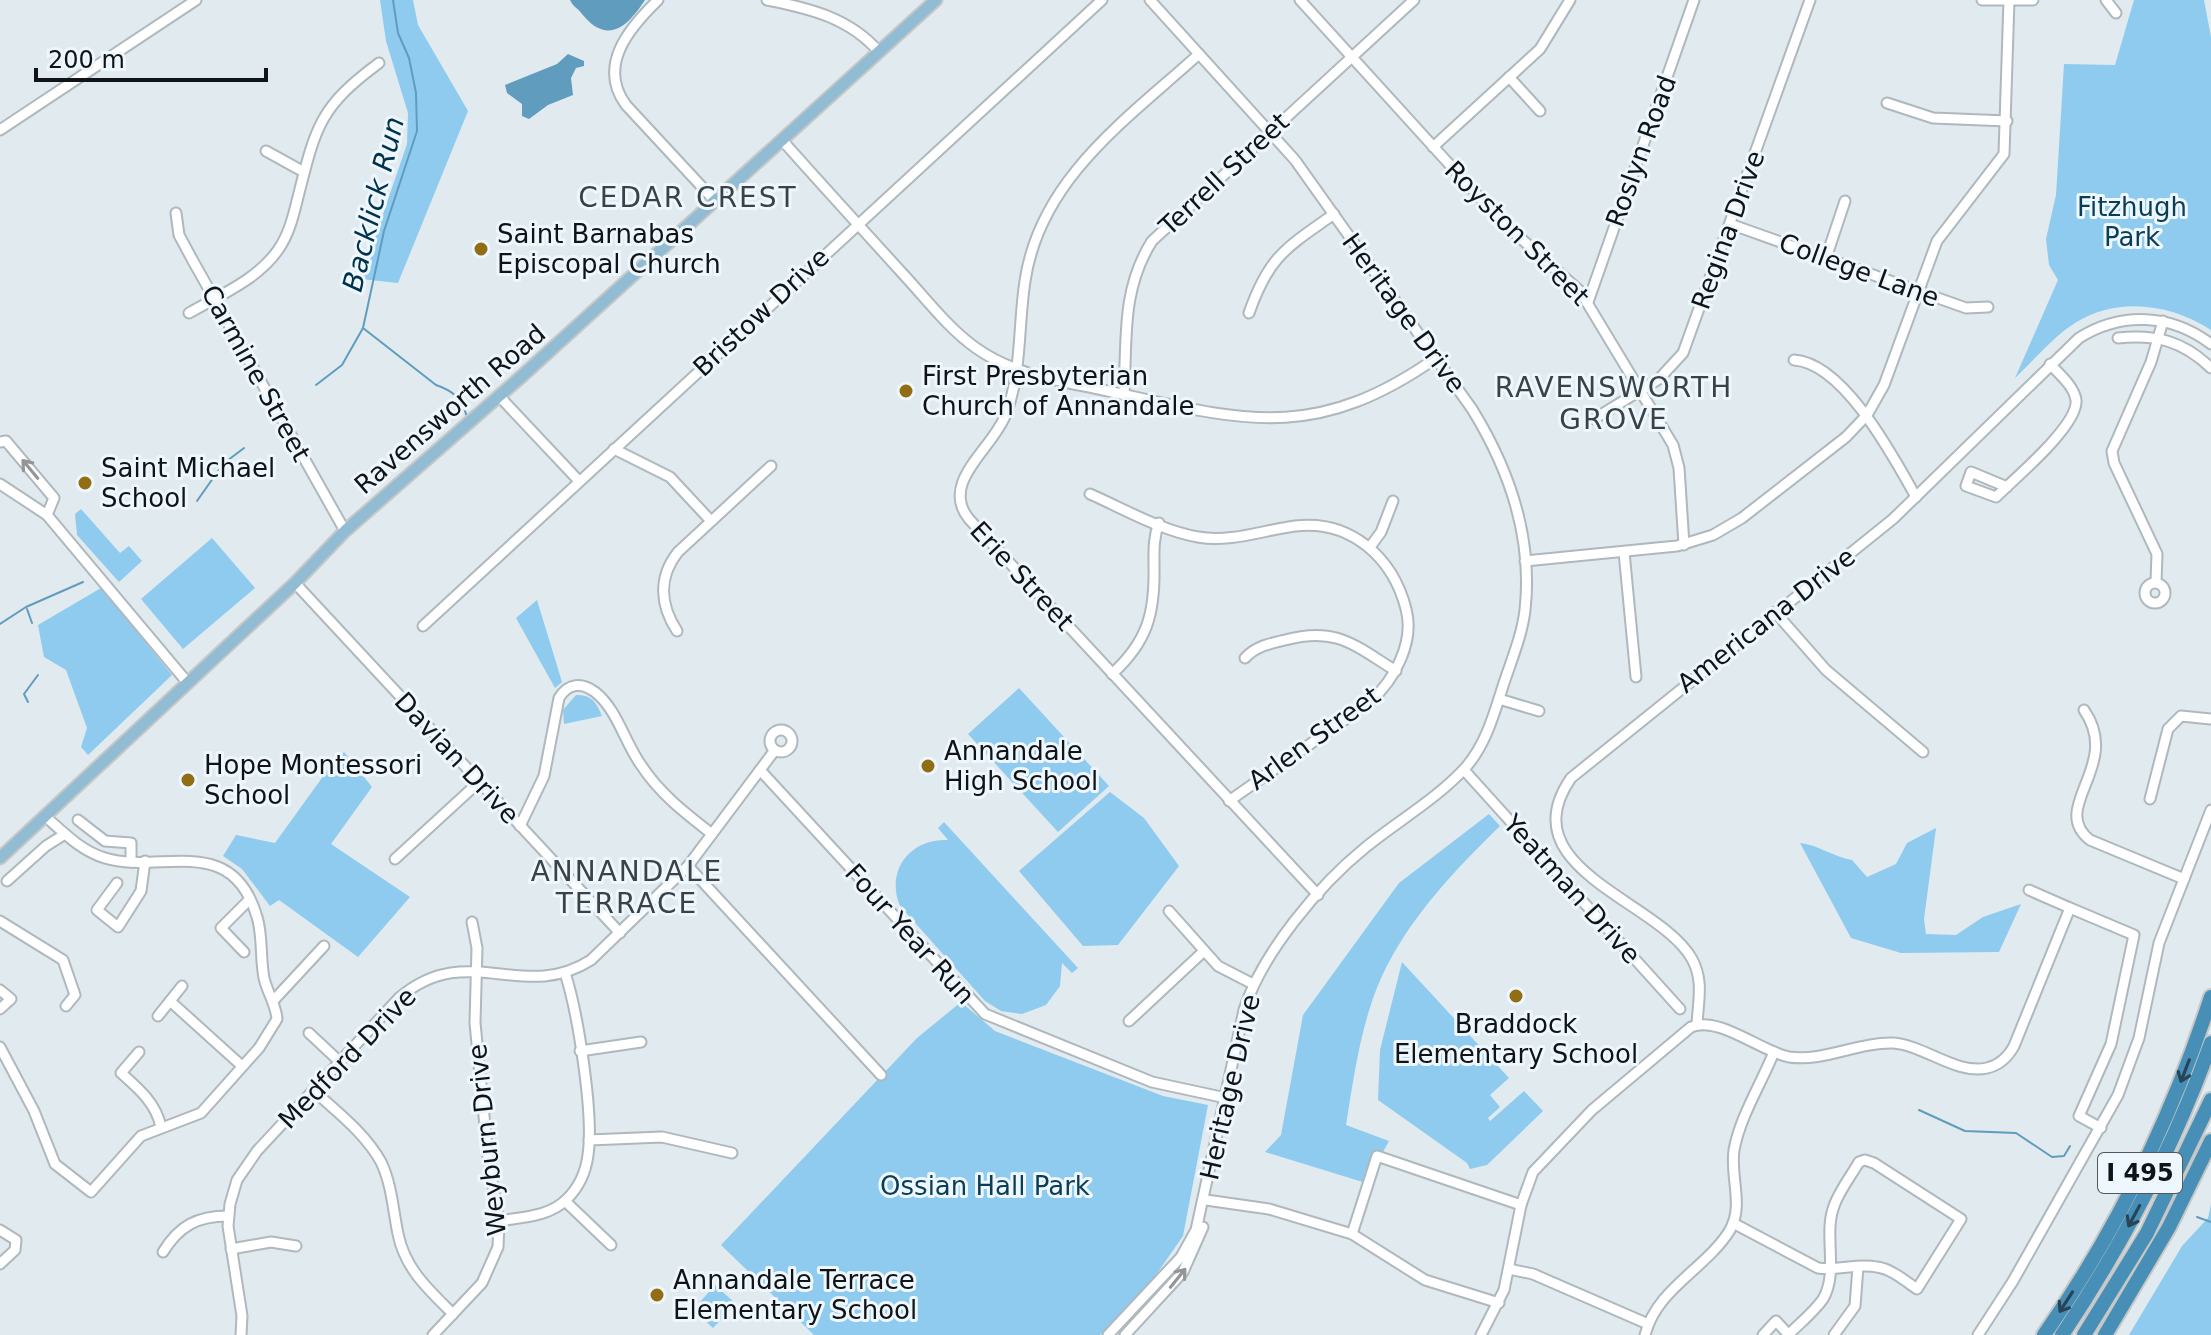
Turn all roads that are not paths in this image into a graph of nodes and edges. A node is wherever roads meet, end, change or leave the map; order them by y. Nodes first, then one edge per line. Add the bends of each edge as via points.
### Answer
1 (196, 0) edge
2 (658, 0) edge
3 (767, 0) edge
4 (936, 0) edge
5 (1102, 0) edge
6 (1150, 0) edge
7 (1300, 0) edge
8 (1414, 0) edge
9 (1570, 0) edge
10 (1694, 0) edge
11 (1810, 0) edge
12 (1982, 0) edge
13 (2010, 0) edge
14 (2033, 0) edge
15 (2106, 0) edge
16 (2116, 13) dead end
17 (879, 52) junction
18 (1199, 54) junction
19 (1352, 57) junction
20 (379, 63) dead end
21 (1509, 77) junction
22 (1887, 103) dead end
23 (1540, 111) dead end
24 (2007, 121) junction
25 (0, 130) edge
26 (1271, 131) junction
27 (782, 140) junction
28 (1433, 147) junction
29 (266, 151) dead end
30 (304, 172) junction
31 (715, 201) junction
32 (1845, 201) dead end
33 (176, 213) dead end
34 (1334, 214) junction
35 (857, 223) junction
36 (1730, 224) junction
37 (1826, 258) junction
38 (1917, 291) junction
39 (214, 298) junction
40 (1588, 302) junction
41 (1988, 307) dead end
42 (189, 313) dead end
43 (1249, 313) dead end
44 (2163, 321) junction
45 (2118, 338) dead end
46 (2159, 338) junction
47 (2211, 344) edge
48 (1436, 358) junction
49 (1794, 360) dead end
50 (2050, 364) junction
51 (2211, 368) edge
52 (1017, 370) junction
53 (1641, 390) junction
54 (1124, 395) junction
55 (499, 396) junction
56 (1867, 415) junction
57 (1594, 419) dead end
58 (0, 442) edge
59 (614, 449) junction
60 (771, 466) dead end
61 (579, 481) junction
62 (0, 484) edge
63 (2007, 487) dead end
64 (1090, 494) dead end
65 (1916, 497) junction
66 (1393, 501) dead end
67 (47, 515) junction
68 (711, 521) junction
69 (1159, 523) junction
70 (345, 531) junction
71 (1684, 545) junction
72 (1370, 547) junction
73 (1624, 552) junction
74 (1525, 561) junction
75 (2156, 582) dead end
76 (295, 583) junction
77 (1775, 612) junction
78 (423, 626) dead end
79 (677, 631) dead end
80 (1245, 658) dead end
81 (1396, 671) junction
82 (1112, 674) junction
83 (1636, 677) dead end
84 (187, 682) junction
85 (1499, 699) junction
86 (2084, 710) dead end
87 (1539, 711) dead end
88 (2211, 719) edge
89 (775, 750) dead end
90 (1923, 752) dead end
91 (760, 770) junction
92 (1464, 770) junction
93 (480, 781) junction
94 (2150, 799) dead end
95 (1229, 801) junction
96 (2211, 810) edge
97 (45, 816) junction
98 (78, 820) dead end
99 (520, 826) junction
100 (65, 834) junction
101 (712, 834) junction
102 (0, 858) edge
103 (395, 859) dead end
104 (145, 861) junction
105 (131, 862) junction
106 (688, 866) junction
107 (2184, 879) junction
108 (7, 881) dead end
109 (117, 883) dead end
110 (2029, 890) dead end
111 (1318, 895) junction
112 (250, 899) junction
113 (2070, 908) junction
114 (1169, 911) dead end
115 (0, 921) edge
116 (472, 922) dead end
117 (620, 933) junction
118 (324, 946) dead end
119 (1204, 951) junction
120 (244, 952) dead end
121 (474, 969) junction
122 (565, 973) junction
123 (1253, 984) junction
124 (182, 986) dead end
125 (0, 990) edge
126 (2211, 997) edge
127 (170, 1001) junction
128 (273, 1001) junction
129 (66, 1006) dead end
130 (0, 1009) edge
131 (1680, 1009) dead end
132 (158, 1016) dead end
133 (1129, 1021) dead end
134 (1697, 1025) junction
135 (309, 1033) dead end
136 (641, 1042) dead end
137 (2211, 1043) edge
138 (0, 1047) edge
139 (580, 1051) junction
140 (139, 1052) dead end
141 (1774, 1052) junction
142 (340, 1062) junction
143 (242, 1066) junction
144 (881, 1075) dead end
145 (313, 1090) junction
146 (1226, 1098) junction
147 (2211, 1100) edge
148 (161, 1127) junction
149 (2101, 1128) junction
150 (589, 1140) junction
151 (2211, 1141) edge
152 (732, 1153) dead end
153 (1206, 1200) junction
154 (565, 1201) junction
155 (1521, 1205) junction
156 (228, 1216) junction
157 (499, 1221) junction
158 (1733, 1223) junction
159 (0, 1230) edge
160 (1352, 1234) junction
161 (611, 1245) dead end
162 (296, 1246) dead end
163 (231, 1249) junction
164 (163, 1252) dead end
165 (0, 1264) edge
166 (1858, 1267) junction
167 (1509, 1269) junction
168 (1829, 1270) junction
169 (1499, 1303) junction
170 (453, 1314) junction
171 (1647, 1330) edge
172 (1110, 1334) edge
173 (1837, 1334) edge
174 (241, 1335) edge
175 (433, 1335) edge
176 (1125, 1335) edge
177 (1481, 1335) edge
178 (1763, 1335) edge
179 (1788, 1335) edge
180 (1978, 1335) edge
181 (2044, 1335) edge
182 (2062, 1335) edge
183 (2084, 1335) edge
184 (2105, 1335) edge

1 - 25 street
2 - 31 street via 618,48 617,90
3 - 17 street via 838,20
4 - 17 main road, Ravensworth Road
5 - 35 street, Bristow Drive
6 - 18 street, Heritage Drive
7 - 19 street, Royston Street
8 - 19 street, Terrell Street
9 - 21 street via 1550,37
10 - 40 street, Roslyn Road
11 - 36 street, Regina Drive
12 - 13 street
13 - 14 street
13 - 24 street
15 - 16 street
17 - 27 main road, Ravensworth Road
18 - 26 street, Heritage Drive
18 - 52 street, Erie Street via 1087,157 1049,207 1029,262
19 - 26 street, Terrell Street
19 - 28 street, Royston Street
20 - 30 street via 329,107 314,134
21 - 23 street
21 - 28 street
22 - 24 street via 1933,118
24 - 38 street via 2001,161 1937,241
26 - 34 street, Heritage Drive
26 - 54 street, Terrell Street via 1169,223 1145,253 1126,306
27 - 31 main road, Ravensworth Road
27 - 35 street
28 - 40 street, Royston Street via 1525,245
29 - 30 street
30 - 39 street via 280,248 251,276
31 - 55 main road, Ravensworth Road
32 - 37 street
33 - 39 street, Carmine Street via 179,235
34 - 43 street via 1275,258
34 - 48 street, Heritage Drive
35 - 52 street via 962,337
35 - 59 street, Bristow Drive
36 - 37 street, College Lane
36 - 53 street, Regina Drive via 1683,353 1670,371
37 - 38 street, College Lane
38 - 41 street, College Lane via 1966,308
38 - 56 street via 1884,385
39 - 42 street
39 - 70 street, Carmine Street
40 - 53 street, Royston Street
44 - 46 street
44 - 47 street, Americana Drive
44 - 50 street, Americana Drive via 2130,319 2103,326 2079,338
45 - 46 street
46 - 51 street via 2189,349
46 - 75 street via 2112,451 2157,554
48 - 54 street via 1366,401 1303,418 1238,418
48 - 74 street, Heritage Drive via 1480,421 1503,467 1518,513
49 - 56 street via 1812,365
50 - 63 street via 2074,394 2075,413
50 - 65 street, Americana Drive
52 - 54 street
52 - 82 street, Erie Street via 1005,418 962,479 960,504
53 - 57 street, Regina Drive
53 - 71 street, Royston Street via 1676,455
55 - 61 street
55 - 70 main road, Ravensworth Road
56 - 65 street
56 - 71 street via 1742,518
67 -> 58 street via 54,498 6,441
59 - 61 street, Bristow Drive
59 - 68 street via 670,477
60 - 68 street
61 - 78 street, Bristow Drive
62 - 67 street
64 - 69 street, Arlen Street
65 - 77 street, Americana Drive
66 - 72 street
67 - 84 street
68 - 79 street via 678,552 665,578 665,609
69 - 72 street, Arlen Street via 1208,539 1317,526 1338,530
69 - 82 street via 1148,629 1135,652
70 - 76 main road, Ravensworth Road
71 - 73 street
72 - 81 street, Arlen Street via 1393,575 1407,611 1407,638
73 - 74 street
73 - 83 street
74 - 85 street, Heritage Drive via 1525,611
76 - 84 main road, Ravensworth Road
76 - 93 street, Davian Drive
77 - 90 street via 1826,670
77 - 134 street, Americana Drive via 1577,771 1558,806 1559,836 1570,858 1688,953 1701,986
80 - 81 street via 1262,645 1326,633
81 - 95 street, Arlen Street via 1370,702
82 - 95 street, Erie Street
84 - 97 main road, Ravensworth Road
85 - 87 street
85 - 92 street, Heritage Drive via 1482,745
86 - 107 street via 2095,727 2098,749 2077,806 2080,830 2102,845
88 - 94 street via 2181,716 2170,725
89 - 91 street, Medford Drive
91 - 101 street, Medford Drive
91 - 146 street, Four Year Run via 985,1014 1152,1082
92 - 111 street, Heritage Drive via 1364,849
92 - 131 street, Yeatman Drive
93 - 99 street, Davian Drive
93 - 103 street
95 - 111 street, Erie Street
96 - 107 street
97 - 100 street
97 - 102 main road, Ravensworth Road
98 - 105 street via 105,841 131,843
99 - 101 street via 544,776 559,698 577,685 604,701 661,792
99 - 117 street, Davian Drive
100 - 105 street via 95,855
100 - 108 street
101 - 106 street, Medford Drive
104 - 105 street
104 - 109 street via 141,891 118,927 97,910
104 - 112 street via 186,859 215,866
106 - 117 street, Medford Drive
106 - 144 street
107 - 149 street via 2159,943 2130,1067
110 - 113 street
111 - 123 street, Heritage Drive
112 - 120 street via 221,928
112 - 128 street
113 - 141 street via 2014,1046 2001,1063 1985,1069 1965,1067 1892,1043 1810,1057
113 - 149 street via 2134,935 2111,1044 2079,1116
114 - 119 street
115 - 129 street via 63,960 75,995
116 - 121 street, Weyburn Drive
117 - 122 street, Medford Drive via 591,960
118 - 128 street
119 - 123 street via 1226,972
119 - 133 street
121 - 122 street, Medford Drive via 530,978
121 - 142 street, Medford Drive via 445,972 409,989
121 - 157 street, Weyburn Drive via 488,1157
122 - 139 street via 576,1009
123 - 146 street, Heritage Drive
124 - 127 street
125 - 130 street via 11,999
126 -> 181 highway, I 495 via 2141,1171
127 - 132 street
127 - 143 street
128 - 143 street via 277,1019
134 - 141 street via 1729,1031
134 - 155 street via 1587,1115 1533,1172
135 - 142 street
136 - 139 street
137 -> 182 highway, I 495 via 2148,1190
138 - 148 street via 55,1164 91,1192 141,1136
139 - 150 street
140 - 148 street via 121,1073 143,1092
141 - 158 street via 1735,1146
142 - 145 street, Medford Drive
143 - 148 street via 201,1113
145 - 156 street, Medford Drive via 244,1168
145 - 170 street via 363,1136 379,1159 404,1254 419,1280
146 - 153 street, Heritage Drive
147 - 183 highway, I 495 via 2147,1233
149 - 180 street
150 - 152 street via 662,1137
150 - 154 street via 585,1170
151 - 184 highway, I 495 via 2169,1227
153 - 160 street via 1269,1209
153 - 172 street, Heritage Drive via 1181,1257
176 -> 153 street, Heritage Drive via 1190,1261
154 - 157 street via 538,1215
154 - 161 street
155 - 160 street via 1377,1156
155 - 167 street
156 - 163 street, Medford Drive
156 - 164 street via 190,1223
157 - 170 street, Weyburn Drive via 490,1271
158 - 168 street
158 - 171 street via 1716,1248 1665,1296
159 - 165 street via 16,1240 15,1250
160 - 169 street via 1425,1280
162 - 163 street via 271,1242
163 - 174 street, Medford Drive
166 - 168 street
166 - 168 street via 1884,1269 1917,1289 1961,1219 1863,1160 1833,1207
166 - 173 street via 1855,1306
167 - 169 street
167 - 171 street via 1533,1274
168 - 179 street via 1821,1302
169 - 177 street
170 - 175 street, Weyburn Drive
178 - 179 street via 1776,1321

